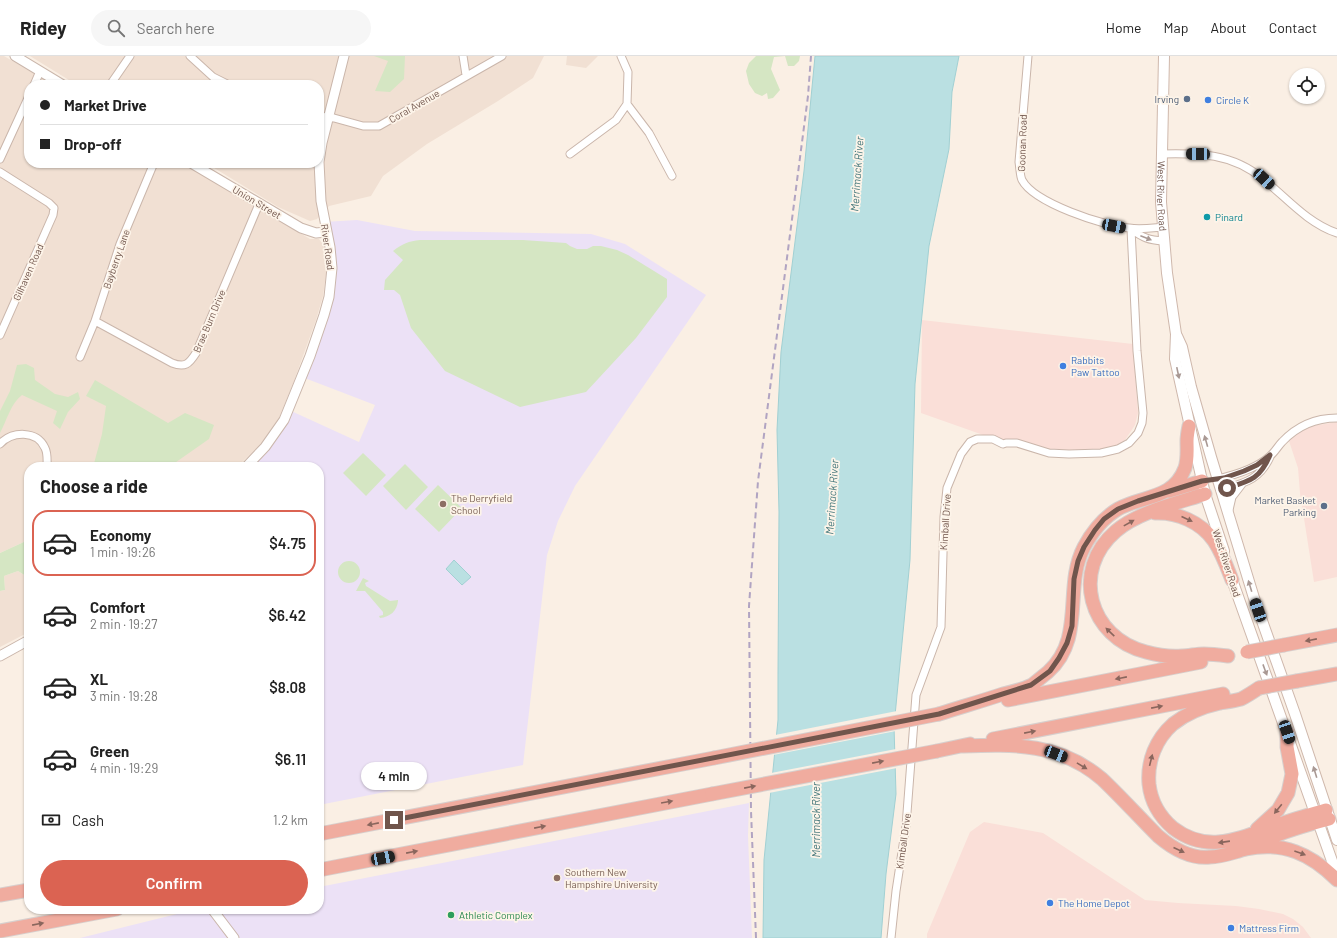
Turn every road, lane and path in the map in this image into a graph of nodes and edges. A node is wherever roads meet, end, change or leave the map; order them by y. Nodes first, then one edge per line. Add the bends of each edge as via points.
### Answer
1 (15, 56) edge
2 (130, 56) edge
3 (190, 56) edge
4 (344, 56) edge
5 (463, 56) edge
6 (502, 56) edge
7 (621, 56) edge
8 (1028, 56) edge
9 (1164, 56) edge
10 (40, 71) junction
11 (466, 75) junction
12 (36, 80) edge
13 (55, 80) edge
14 (113, 80) edge
15 (219, 80) edge
16 (627, 104) junction
17 (24, 107) edge
18 (324, 117) edge
19 (329, 118) junction
20 (324, 136) edge
21 (570, 154) dead end
22 (1161, 154) junction
23 (0, 159) edge
24 (152, 168) edge
25 (199, 168) edge
26 (319, 168) edge
27 (0, 172) edge
28 (672, 176) dead end
29 (259, 204) junction
30 (1163, 227) junction
31 (1131, 229) junction
32 (326, 232) junction
33 (1337, 233) edge
34 (1163, 241) junction
35 (95, 321) junction
36 (1176, 334) junction
37 (0, 335) edge
38 (80, 356) dead end
39 (1337, 418) edge
40 (1189, 426) junction
41 (0, 444) edge
42 (1270, 455) junction
43 (47, 462) edge
44 (251, 462) edge
45 (1217, 479) junction
46 (1244, 482) junction
47 (1204, 488) junction
48 (1221, 490) junction
49 (1166, 492) junction
50 (1149, 513) junction
51 (1229, 518) junction
52 (1232, 580) junction
53 (1337, 635) edge
54 (24, 643) edge
55 (0, 656) edge
56 (1228, 656) junction
57 (1337, 674) edge
58 (1259, 688) junction
59 (939, 714) junction
60 (1287, 732) junction
61 (962, 746) junction
62 (1322, 816) junction
63 (324, 833) edge
64 (1248, 835) junction
65 (1337, 840) edge
66 (1248, 849) junction
67 (324, 869) edge
68 (1337, 875) edge
69 (1337, 880) edge
70 (24, 891) edge
71 (0, 895) edge
72 (90, 914) edge
73 (216, 914) edge
74 (0, 931) edge
75 (234, 938) edge
76 (891, 938) edge

1 - 10 street
2 - 14 street
3 - 15 street
4 - 19 street, River Road
5 - 11 street
6 - 11 street, Coral Avenue
7 - 16 street via 628,72
8 - 31 street, Goonan Road via 1020,158 1021,179 1030,190 1074,214 1104,224
9 - 22 main road, West River Road
10 - 12 street
10 - 13 street
11 - 19 street, Coral Avenue via 379,126 364,126
16 - 21 street via 616,120
16 - 28 street via 649,133
17 - 23 street
18 - 19 street, Coral Avenue
19 - 20 street, River Road
22 - 30 main road, West River Road
22 - 33 street via 1208,154 1238,164 1264,179 1316,222
24 - 35 street, Bayberry Lane via 120,244
25 - 29 street, Union Street
26 - 32 street, River Road via 320,201
27 - 37 street, Gilhaven Road via 49,202 54,208
29 - 32 street, Union Street via 301,228 316,233
29 - 35 street, Brae Burn Drive via 196,353 186,365 172,363
30 - 31 street, Goonan Road
30 - 34 main road, West River Road
31 -> 34 street, Goonan Road via 1150,240
31 - 76 street, Kimball Drive via 1143,413 1138,433 1129,443 1118,449 1101,453 1049,453 1017,443 1003,444 993,439 976,440 970,442 961,454 947,488 941,627 916,695 906,826
32 - 44 street, River Road via 332,268 320,328 284,420 270,441
34 - 36 main road, West River Road
35 - 38 street, Bayberry Lane
36 -> 40 main road, West River Road via 1175,359
45 -> 36 main road, West River Road via 1182,347
39 - 42 street via 1314,421 1302,426
40 - 47 main road, West River Road
40 - 49 highway via 1185,468 1175,484
41 - 43 street via 17,434 31,436 43,444
42 - 45 street via 1244,471
42 - 46 street via 1260,473
45 - 47 main road
45 - 48 main road, West River Road
46 - 48 street
46 - 51 street via 1237,488 1231,500
47 - 48 main road
47 - 49 highway
47 - 50 highway
47 - 52 main road, West River Road
48 - 51 main road, West River Road
49 - 59 highway via 1118,509 1104,519 1095,530 1084,547 1074,579 1072,626 1067,643 1050,671 1031,685
50 -> 52 highway via 1178,515 1209,534
56 -> 50 highway via 1166,656 1145,652 1128,646 1100,622 1093,606 1090,588 1092,570 1099,552 1117,530
62 -> 51 main road, West River Road via 1295,714
52 -> 60 main road, West River Road
53 -> 56 highway, bridge
54 - 55 street
56 -> 59 highway
57 - 58 highway, bridge
61 -> 58 highway
64 -> 58 highway via 1232,841 1211,843 1194,839 1178,831 1156,808 1150,790 1149,768 1160,738 1180,719 1199,709 1240,699
59 -> 63 highway, bridge
60 - 62 main road, West River Road
60 -> 64 highway via 1292,774 1288,793 1272,817
61 -> 66 highway via 1029,746 1080,764 1100,778 1166,843 1182,852 1209,858
67 -> 61 highway, bridge
62 - 64 highway
62 - 65 main road, West River Road
62 - 66 highway via 1261,841
62 - 68 main road, West River Road
66 -> 69 highway via 1274,848 1297,852 1318,862
70 - 71 highway
74 -> 72 highway
73 - 75 street

